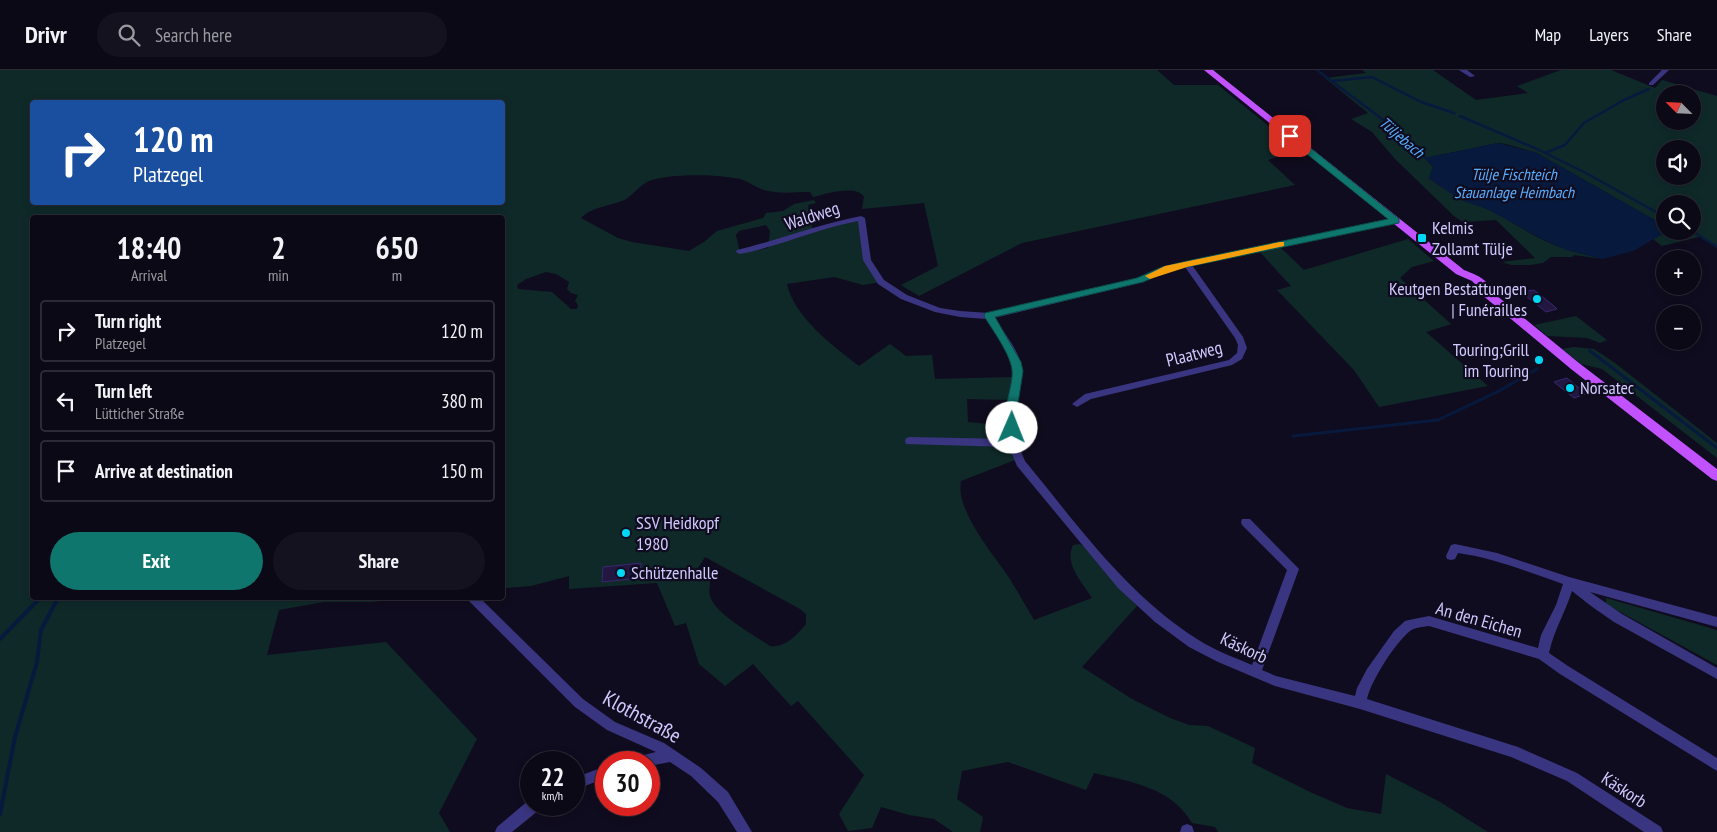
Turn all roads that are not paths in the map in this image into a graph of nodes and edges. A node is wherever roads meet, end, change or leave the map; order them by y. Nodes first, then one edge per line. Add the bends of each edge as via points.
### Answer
1 (1208, 70) edge
2 (1462, 70) edge
3 (1666, 70) edge
4 (1472, 76) dead end
5 (1651, 84) dead end
6 (1396, 221) junction
7 (740, 252) dead end
8 (1187, 264) junction
9 (989, 316) junction
10 (1077, 404) dead end
11 (910, 441) dead end
12 (1014, 442) junction
13 (1717, 476) edge
14 (1246, 522) dead end
15 (1451, 556) dead end
16 (1569, 582) junction
17 (475, 600) edge
18 (1717, 622) edge
19 (1543, 655) junction
20 (1255, 673) junction
21 (1717, 674) edge
22 (1360, 703) junction
23 (672, 755) junction
24 (660, 757) edge
25 (1717, 765) edge
26 (521, 816) edge
27 (502, 832) edge
28 (745, 832) edge
29 (1656, 832) edge

1 - 6 main road
2 - 4 street
3 - 5 street
6 - 8 street
6 - 13 main road via 1464,274 1466,282 1485,292
7 - 9 street, Waldweg via 762,249 836,223 861,218 867,260 881,282 904,297 938,310
8 - 9 street via 1140,280
8 - 10 street, Plaatweg via 1239,337 1244,346 1240,358 1088,396
9 - 12 street, Käskorb via 1018,371 1011,410
11 - 12 street
12 - 20 street, Käskorb via 1017,457 1025,471 1122,585 1193,643
14 - 20 street via 1293,569
15 - 16 street via 1455,548 1469,550
16 - 18 street
16 - 19 street, An den Eichen via 1547,635
16 - 21 street via 1618,618
17 - 23 street, Klothstraße via 579,703 611,726
19 - 22 street, An den Eichen via 1429,621 1409,625 1371,673
19 - 25 street, An den Eichen
20 - 22 street, Käskorb
22 - 29 street, Käskorb via 1537,760 1572,777
23 - 24 street
23 - 28 street, Klothstraße via 723,797
26 - 27 street

